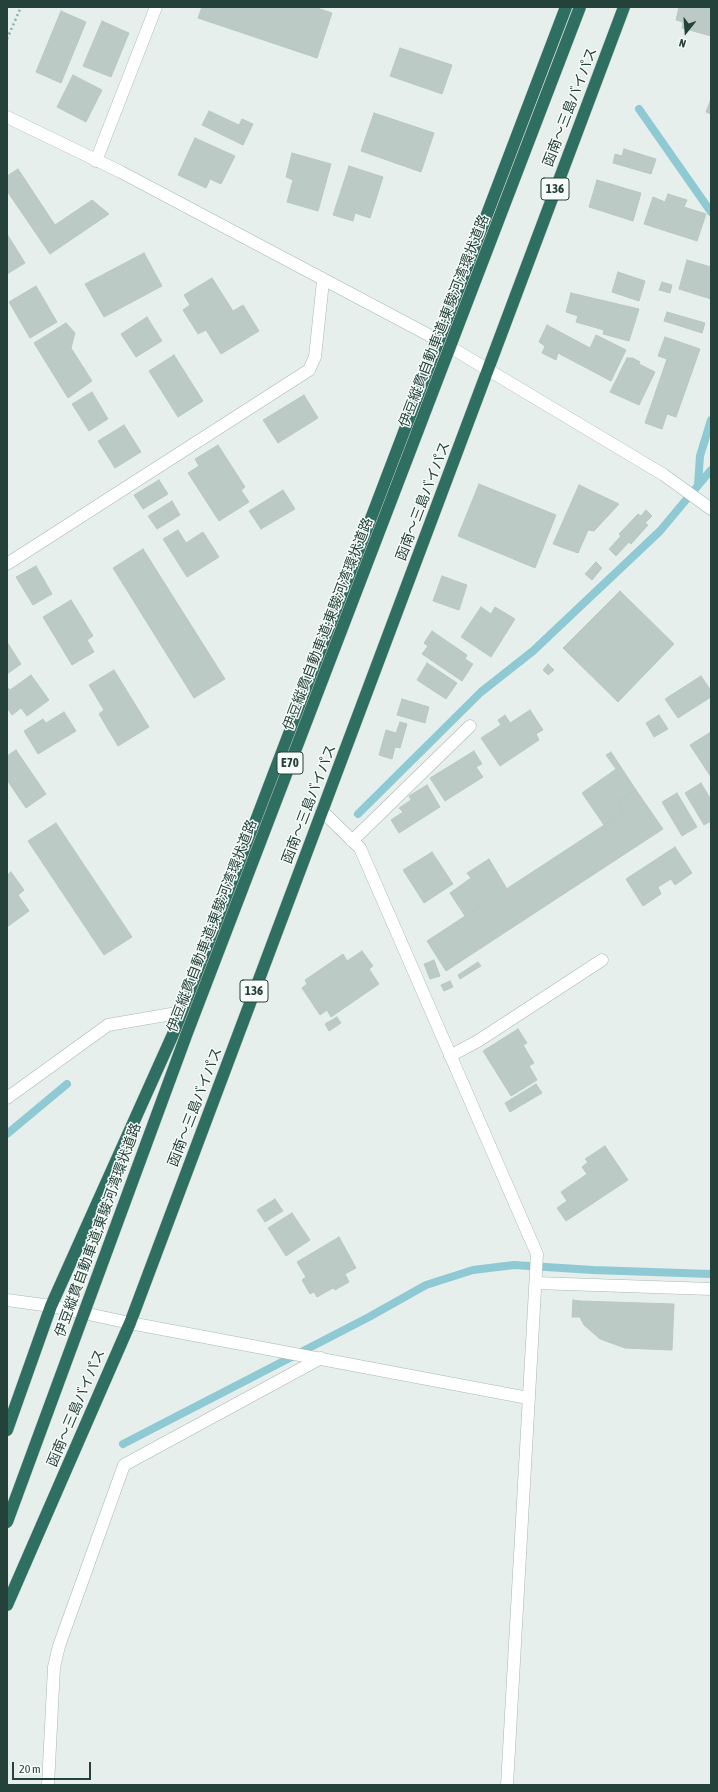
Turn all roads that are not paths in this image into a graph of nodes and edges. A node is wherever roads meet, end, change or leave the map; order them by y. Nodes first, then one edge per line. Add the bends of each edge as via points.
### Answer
1 (156, 7) edge
2 (566, 7) edge
3 (580, 7) edge
4 (624, 7) edge
5 (7, 117) edge
6 (96, 161) junction
7 (323, 281) junction
8 (440, 342) junction
9 (487, 371) junction
10 (708, 507) edge
11 (7, 564) edge
12 (470, 726) dead end
13 (322, 811) junction
14 (352, 841) junction
15 (602, 960) dead end
16 (183, 1012) junction
17 (450, 1056) junction
18 (7, 1098) edge
19 (536, 1281) junction
20 (711, 1289) edge
21 (7, 1300) edge
22 (51, 1306) junction
23 (130, 1323) junction
24 (320, 1358) junction
25 (528, 1398) junction
26 (7, 1430) edge
27 (7, 1522) edge
28 (7, 1605) edge
29 (48, 1785) edge
30 (507, 1785) edge

1 - 6 street
2 - 8 highway
3 - 27 highway, 伊豆縦貫自動車道;東駿河湾環状道路 / E70, bridge via 185,1040
4 - 9 highway, 函南～三島バイパス / 136
5 - 6 street
6 - 7 street via 269,249
7 - 8 street
7 - 11 street via 315,357 309,370
8 - 9 street
8 - 16 highway
9 - 10 street via 664,475
9 - 13 highway, 函南～三島バイパス / 136
12 - 14 street
13 - 14 street
13 - 23 highway, 函南～三島バイパス / 136
14 - 17 street via 360,848
15 - 17 street via 478,1041
16 - 18 street via 108,1025
16 - 22 highway
17 - 19 street via 537,1254
19 - 20 street
19 - 25 street
21 - 22 street
22 - 23 street
22 - 26 highway
23 - 24 street
23 - 28 highway, 函南～三島バイパス / 136
24 - 25 street
24 - 29 street via 124,1465 59,1646 54,1667
25 - 30 street

